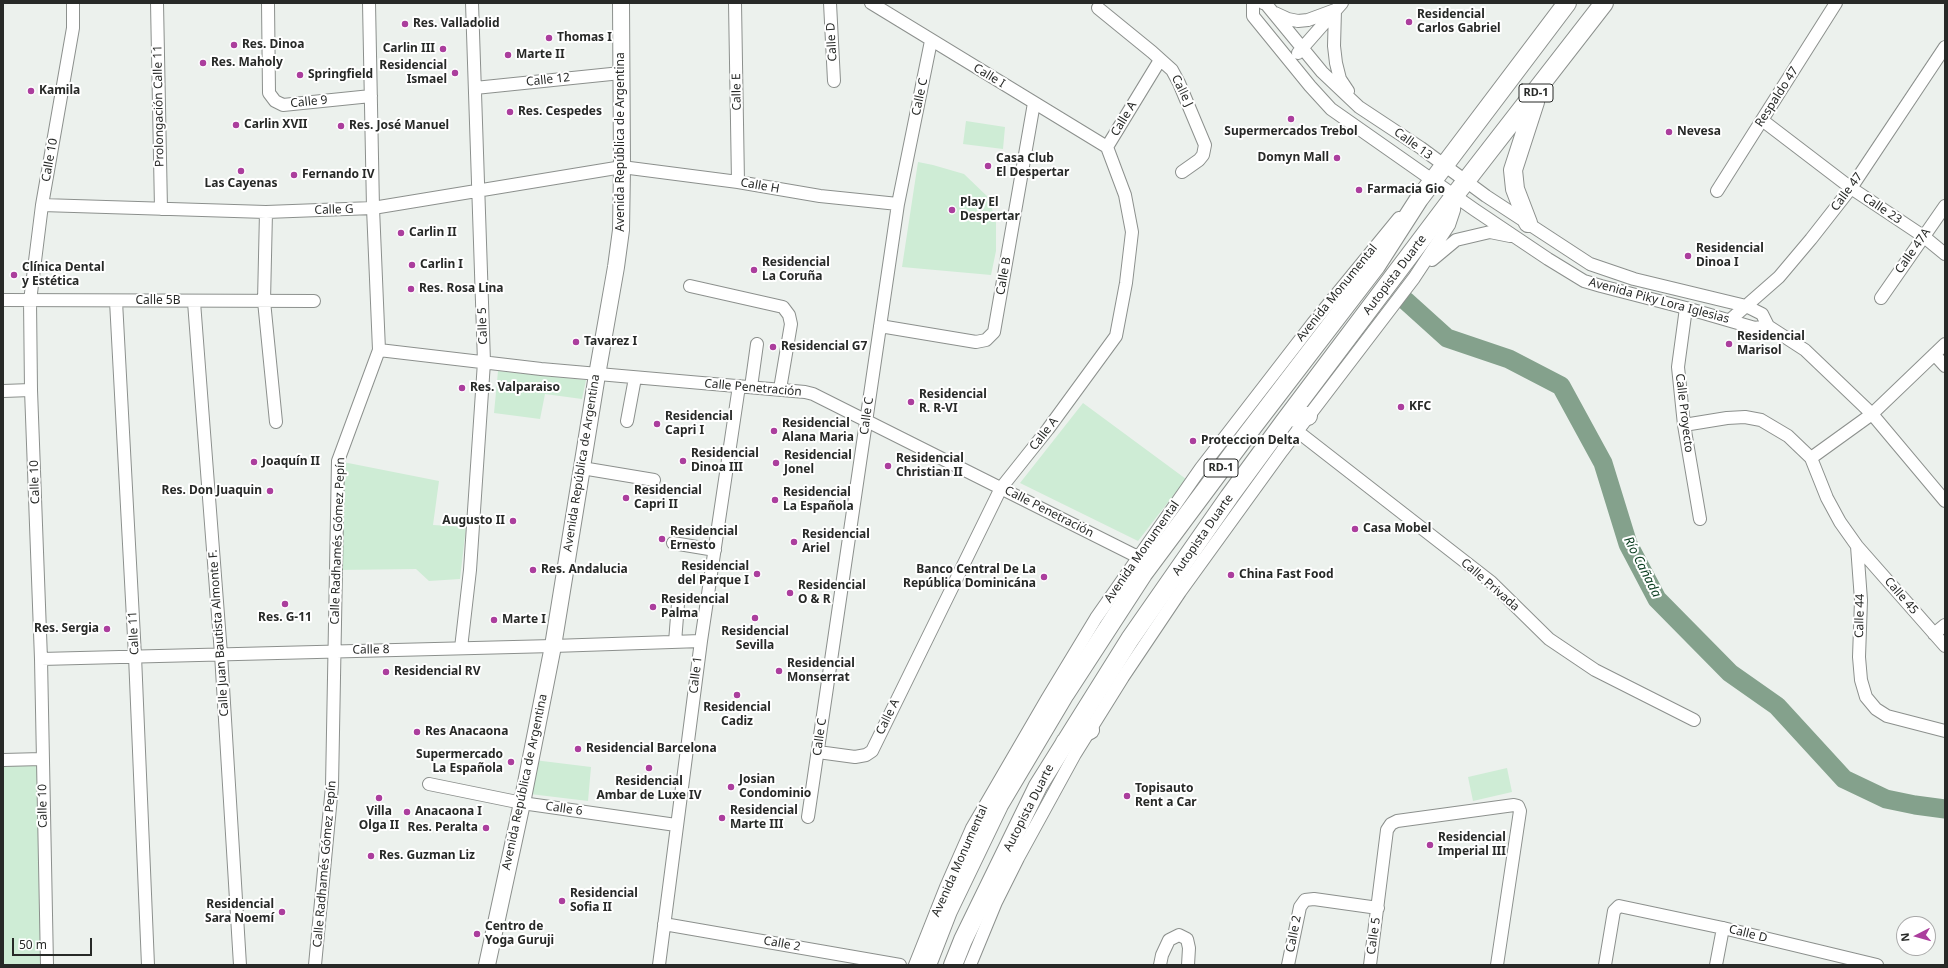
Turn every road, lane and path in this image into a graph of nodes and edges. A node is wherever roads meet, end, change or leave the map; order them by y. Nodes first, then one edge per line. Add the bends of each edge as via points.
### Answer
1 (73, 3) edge
2 (157, 3) edge
3 (268, 3) edge
4 (368, 3) edge
5 (472, 3) edge
6 (621, 3) edge
7 (735, 3) edge
8 (830, 3) edge
9 (871, 3) edge
10 (1253, 3) edge
11 (1263, 3) edge
12 (1567, 3) edge
13 (1604, 3) edge
14 (1836, 3) edge
15 (1339, 7) edge
16 (1098, 8) dead end
17 (1273, 12) junction
18 (931, 41) junction
19 (1945, 47) edge
20 (1303, 48) junction
21 (1160, 60) junction
22 (1291, 61) junction
23 (621, 73) junction
24 (834, 81) dead end
25 (1540, 87) junction
26 (475, 88) junction
27 (371, 96) junction
28 (1034, 103) junction
29 (1359, 107) junction
30 (1762, 120) junction
31 (1108, 147) junction
32 (622, 167) junction
33 (1182, 172) dead end
34 (1438, 173) junction
35 (1467, 181) junction
36 (738, 182) junction
37 (1851, 188) junction
38 (478, 191) junction
39 (1717, 191) dead end
40 (1455, 195) junction
41 (898, 204) junction
42 (42, 205) junction
43 (1945, 206) edge
44 (373, 208) junction
45 (161, 209) junction
46 (266, 212) junction
47 (1528, 223) junction
48 (1923, 236) junction
49 (1515, 237) junction
50 (1558, 243) junction
51 (1945, 254) edge
52 (1548, 259) junction
53 (1414, 278) junction
54 (690, 286) dead end
55 (1881, 298) dead end
56 (3, 300) edge
57 (264, 300) junction
58 (30, 301) junction
59 (116, 301) junction
60 (314, 301) dead end
61 (194, 302) junction
62 (1746, 306) junction
63 (1686, 308) junction
64 (1730, 320) junction
65 (880, 326) junction
66 (1768, 326) junction
67 (757, 344) dead end
68 (1945, 344) edge
69 (378, 350) junction
70 (1935, 355) junction
71 (484, 362) junction
72 (1945, 366) edge
73 (597, 374) junction
74 (635, 378) junction
75 (745, 387) junction
76 (780, 389) junction
77 (31, 390) junction
78 (3, 391) edge
79 (1308, 391) junction
80 (1310, 413) junction
81 (1872, 414) junction
82 (627, 421) dead end
83 (866, 421) junction
84 (276, 422) dead end
85 (1292, 424) junction
86 (1684, 425) junction
87 (1811, 458) junction
88 (582, 468) junction
89 (654, 480) dead end
90 (1001, 488) junction
91 (1945, 500) edge
92 (1700, 519) dead end
93 (673, 543) dead end
94 (1857, 546) junction
95 (715, 550) junction
96 (1138, 557) junction
97 (678, 604) dead end
98 (1945, 625) edge
99 (1934, 634) junction
100 (701, 641) junction
101 (675, 642) junction
102 (553, 646) junction
103 (1945, 646) edge
104 (461, 648) junction
105 (335, 650) junction
106 (221, 654) junction
107 (135, 656) junction
108 (41, 659) junction
109 (1091, 700) junction
110 (1694, 720) dead end
111 (1093, 726) junction
112 (1945, 731) edge
113 (1065, 742) junction
114 (818, 752) junction
115 (42, 759) junction
116 (3, 760) edge
117 (429, 784) dead end
118 (522, 803) junction
119 (808, 817) dead end
120 (676, 826) junction
121 (1378, 908) junction
122 (664, 924) junction
123 (1723, 928) junction
124 (47, 965) edge
125 (148, 965) edge
126 (240, 965) edge
127 (315, 965) edge
128 (487, 965) edge
129 (659, 965) edge
130 (900, 965) edge
131 (915, 965) edge
132 (928, 965) edge
133 (953, 965) edge
134 (970, 965) edge
135 (1160, 965) edge
136 (1188, 965) edge
137 (1288, 965) edge
138 (1370, 965) edge
139 (1497, 965) edge
140 (1604, 965) edge
141 (1716, 965) edge
142 (1877, 965) edge

1 - 42 street, Calle 10 via 73,28
2 - 45 street, Prolongación Calle 11
3 - 27 street, Calle 9 via 269,93 275,101 283,105
4 - 27 street, Calle Radhamés Gómez Pepín
5 - 26 street, Calle 5
6 - 23 main road, Avenida República de Argentina
7 - 36 street, Calle E
8 - 24 street, Calle D
9 - 18 street, Calle I
10 - 22 street via 1253,16
11 - 17 street
12 - 34 highway, Autopista Duarte / RD-1
13 - 25 highway, Autopista Duarte / RD-1
14 - 30 street, Respaldo 47
15 - 17 street via 1308,20 1288,19
15 - 20 street
15 - 29 street via 1334,46 1340,79
16 - 21 street, Calle J
17 - 20 street
18 - 28 street, Calle I
18 - 41 street, Calle C
19 - 37 street, Calle 47
20 - 22 street
20 - 29 street via 1322,72
21 - 31 street, Calle A
21 - 33 street, Calle J via 1172,70 1179,83 1205,145 1199,160
22 - 34 street via 1331,109
23 - 26 street, Calle 12
23 - 32 main road, Avenida República de Argentina
25 - 35 highway, Autopista Duarte / RD-1
25 - 47 highway via 1513,170 1517,196
26 - 38 street, Calle 5
27 - 44 street, Calle Radhamés Gómez Pepín
28 - 31 street, Calle I
28 - 65 street, Calle B via 994,332 986,340 976,342
29 - 34 street, Calle 13 via 1421,148
30 - 37 street, Calle 23
30 - 39 street, Respaldo 47
31 - 90 street, Calle A via 1125,196 1132,232 1116,336
32 - 36 street, Calle H
32 - 38 street, Calle G
32 - 73 main road, Avenida República de Argentina via 621,230
34 - 35 street, Calle 13
34 - 40 street, Avenida Piky Lora Iglesias
34 - 96 street, Avenida Monumental via 1313,323 1201,468
34 - 132 highway, Autopista Duarte / RD-1 via 1376,266 1143,574 1064,694 999,805 948,911
35 - 40 highway, Autopista Duarte / RD-1
35 - 47 street, Avenida Piky Lora Iglesias
36 - 41 street, Calle H via 820,196
37 - 48 street, Calle 23
37 - 62 street, Calle 47 via 1779,277
38 - 44 street, Calle G
38 - 71 street, Calle 5
40 - 49 street, Avenida Piky Lora Iglesias
40 - 53 street via 1449,225
40 - 79 highway, Autopista Duarte / RD-1
41 - 65 street, Calle C
42 - 45 street, Calle G
42 - 58 street, Calle 10
43 - 48 street, Calle 47A
44 - 46 street, Calle G
44 - 69 street, Calle Radhamés Gómez Pepín
45 - 46 street, Calle G
46 - 57 street
47 - 50 street, Avenida Piky Lora Iglesias
48 - 51 street, Calle 23
48 - 55 street, Calle 47A
49 - 52 street, Avenida Piky Lora Iglesias
49 - 53 street via 1490,232 1456,240
50 - 52 street
50 - 62 street, Avenida Piky Lora Iglesias via 1590,264 1607,271
52 - 63 street, Avenida Piky Lora Iglesias via 1584,281
53 - 80 street
54 - 76 street via 784,307 791,324
56 - 58 street, Calle 5B
57 - 60 street, Calle 5B
57 - 61 street, Calle 5B
57 - 84 street
58 - 59 street, Calle 5B
58 - 77 street, Calle 10
59 - 61 street, Calle 5B
59 - 107 street, Calle 11
61 - 106 street, Calle Juan Bautista Almonte F.
62 - 64 street, Calle 47
62 - 66 street, Avenida Piky Lora Iglesias via 1762,314
63 - 64 street, Avenida Piky Lora Iglesias
63 - 86 street, Calle Proyecto via 1678,368
64 - 66 street, Avenida Piky Lora Iglesias via 1755,328
65 - 83 street, Calle C
66 - 81 street, Avenida Piky Lora Iglesias via 1805,350
67 - 75 street, Calle 1
68 - 70 street
69 - 71 street, Calle Penetración
69 - 105 street, Calle Radhamés Gómez Pepín via 338,461
70 - 72 street
70 - 81 street
71 - 73 street, Calle Penetración
71 - 104 street, Calle 5 via 470,570
73 - 74 street, Calle Penetración
73 - 88 main road, Avenida República de Argentina
74 - 75 street, Calle Penetración
74 - 82 street
75 - 76 street, Calle Penetración
75 - 95 street, Calle 1
76 - 83 street, Calle Penetración via 813,394
77 - 78 street
77 - 108 street, Calle 10
79 - 80 highway
79 - 85 highway, Autopista Duarte / RD-1
80 - 85 highway
81 - 87 street
81 - 91 street, Avenida Piky Lora Iglesias
83 - 90 street, Calle Penetración
83 - 114 street, Calle C
85 - 109 highway, Autopista Duarte / RD-1 via 1229,497
85 - 110 street, Calle Privada via 1491,582 1550,640 1595,670
85 - 111 street
86 - 87 street via 1727,418 1745,417 1761,420 1788,436
86 - 92 street, Calle Proyecto
87 - 94 street via 1827,498
88 - 89 street
88 - 102 main road, Avenida República de Argentina
90 - 96 street, Calle Penetración
90 - 114 street, Calle A via 872,751 854,757
93 - 95 street
94 - 99 street, Calle 45
94 - 112 street, Calle 44 via 1861,600 1858,657 1866,697 1876,709 1887,716
95 - 100 street, Calle 1
96 - 131 street, Avenida Monumental via 1092,625 984,805 946,887
97 - 101 street
98 - 99 street
99 - 103 street, Calle 45
100 - 101 street, Calle 8
100 - 120 street, Calle 1
101 - 102 street, Calle 8
102 - 104 street, Calle 8
102 - 118 main road, Avenida República de Argentina
104 - 105 street, Calle 8
105 - 106 street, Calle 8
105 - 127 street, Calle Radhamés Gómez Pepín via 332,786
106 - 107 street, Calle 8
106 - 126 street, Calle Juan Bautista Almonte F.
107 - 108 street, Calle 8
107 - 125 street, Calle 11
108 - 115 street, Calle 10
109 - 111 highway
109 - 113 highway, Autopista Duarte / RD-1
111 - 113 highway
111 - 134 street via 1018,858 996,902
113 - 133 highway, Autopista Duarte / RD-1 via 1038,786
114 - 119 street, Calle C
115 - 116 street
115 - 124 street, Calle 10
117 - 118 street, Calle 6
118 - 120 street, Calle 6
118 - 128 main road, Avenida República de Argentina
120 - 122 street, Calle 1
121 - 137 street, Calle 2 via 1314,899 1302,903
121 - 138 street, Calle 5
121 - 139 street, Calle 5 via 1387,830 1391,824 1508,805 1518,806 1520,811
122 - 129 street, Calle 1
122 - 130 street, Calle 2
123 - 140 street, Calle D via 1619,906 1614,911
123 - 141 street
123 - 142 street, Calle D
135 - 136 street via 1170,940 1179,935 1187,939

